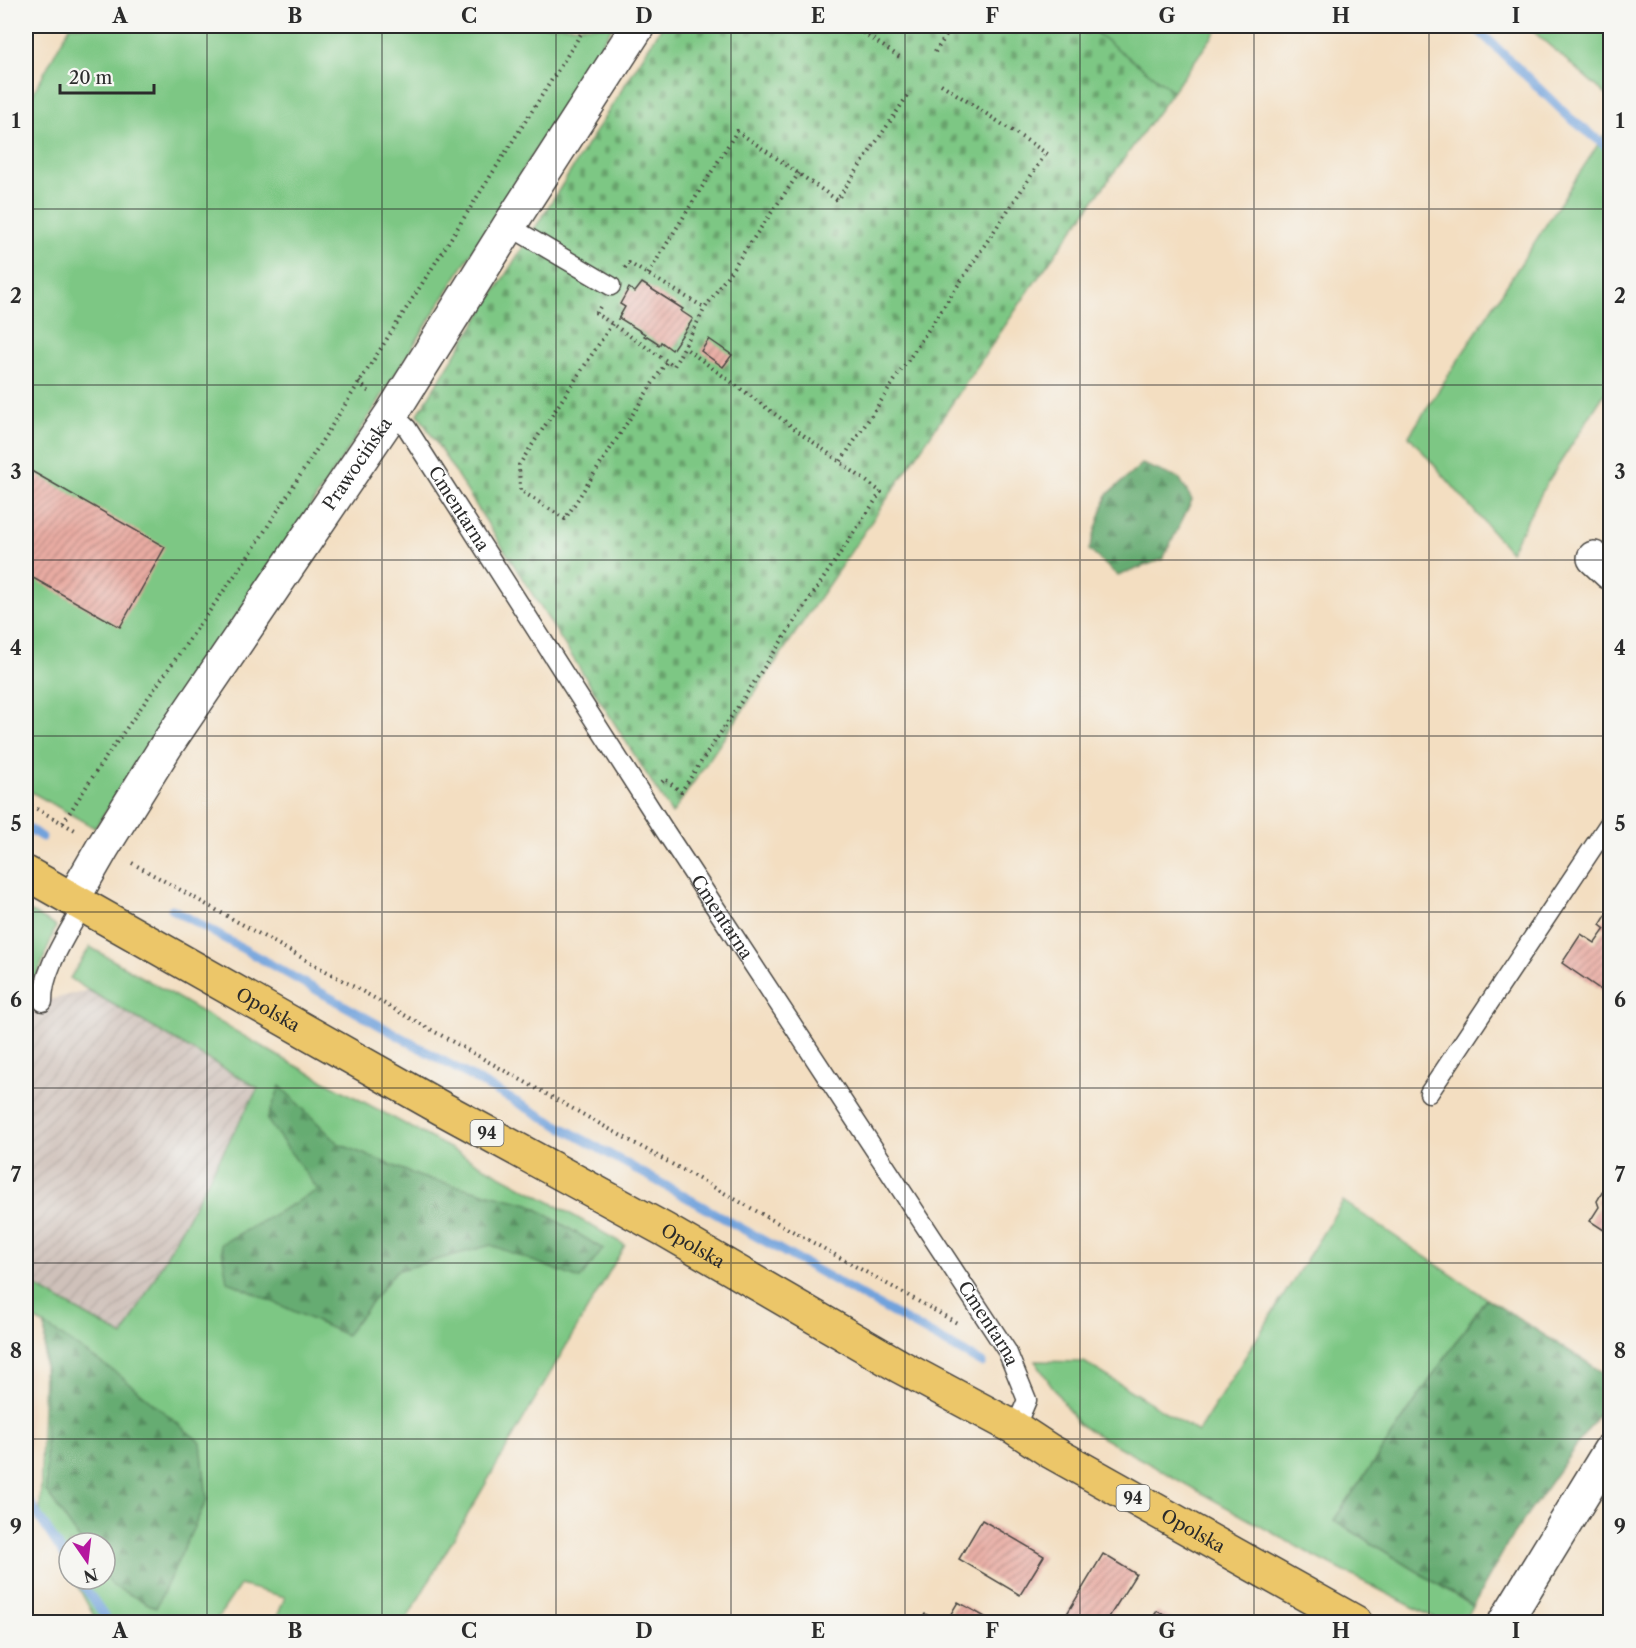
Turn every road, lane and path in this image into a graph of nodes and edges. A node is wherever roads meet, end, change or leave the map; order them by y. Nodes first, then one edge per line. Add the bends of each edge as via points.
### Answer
1 (586, 26) edge
2 (638, 26) edge
3 (853, 26) edge
4 (953, 26) edge
5 (935, 52) dead end
6 (901, 58) dead end
7 (941, 84) dead end
8 (910, 92) dead end
9 (799, 172) junction
10 (509, 226) junction
11 (648, 274) junction
12 (611, 286) junction
13 (705, 308) junction
14 (612, 324) junction
15 (685, 348) junction
16 (667, 361) junction
17 (392, 413) junction
18 (841, 461) junction
19 (645, 801) junction
20 (26, 802) edge
21 (1611, 822) edge
22 (63, 824) junction
23 (80, 833) dead end
24 (129, 861) dead end
25 (26, 873) edge
26 (78, 902) junction
27 (43, 1002) dead end
28 (1429, 1093) dead end
29 (962, 1326) dead end
30 (1014, 1428) junction
31 (1611, 1450) edge
32 (1355, 1623) edge
33 (1505, 1623) edge

1 - 22 path via 252,551
2 - 10 street, Prawocińska
3 - 6 path
4 - 5 path
7 - 18 path via 1047,154
8 - 9 path via 837,200
9 - 11 path via 737,131
9 - 13 path
10 - 12 lane
10 - 17 street, Prawocińska
11 - 12 path via 629,263
11 - 13 path
12 - 14 path via 596,313
13 - 15 path
14 - 16 path
14 - 16 path via 519,465 520,490 565,519
15 - 16 path via 674,366
15 - 18 path
17 - 19 lane, Cmentarna via 407,428
17 - 26 street, Prawocińska via 166,746 103,847
18 - 19 path via 881,492 681,792 665,779
19 - 30 lane, Cmentarna via 1007,1351 1027,1400
20 - 22 path
21 - 28 lane
22 - 23 path
24 - 29 path
25 - 26 main road, Opolska / 94
26 - 27 lane via 42,988
26 - 30 main road, Opolska / 94
30 - 32 main road, Opolska / 94
31 - 33 street

